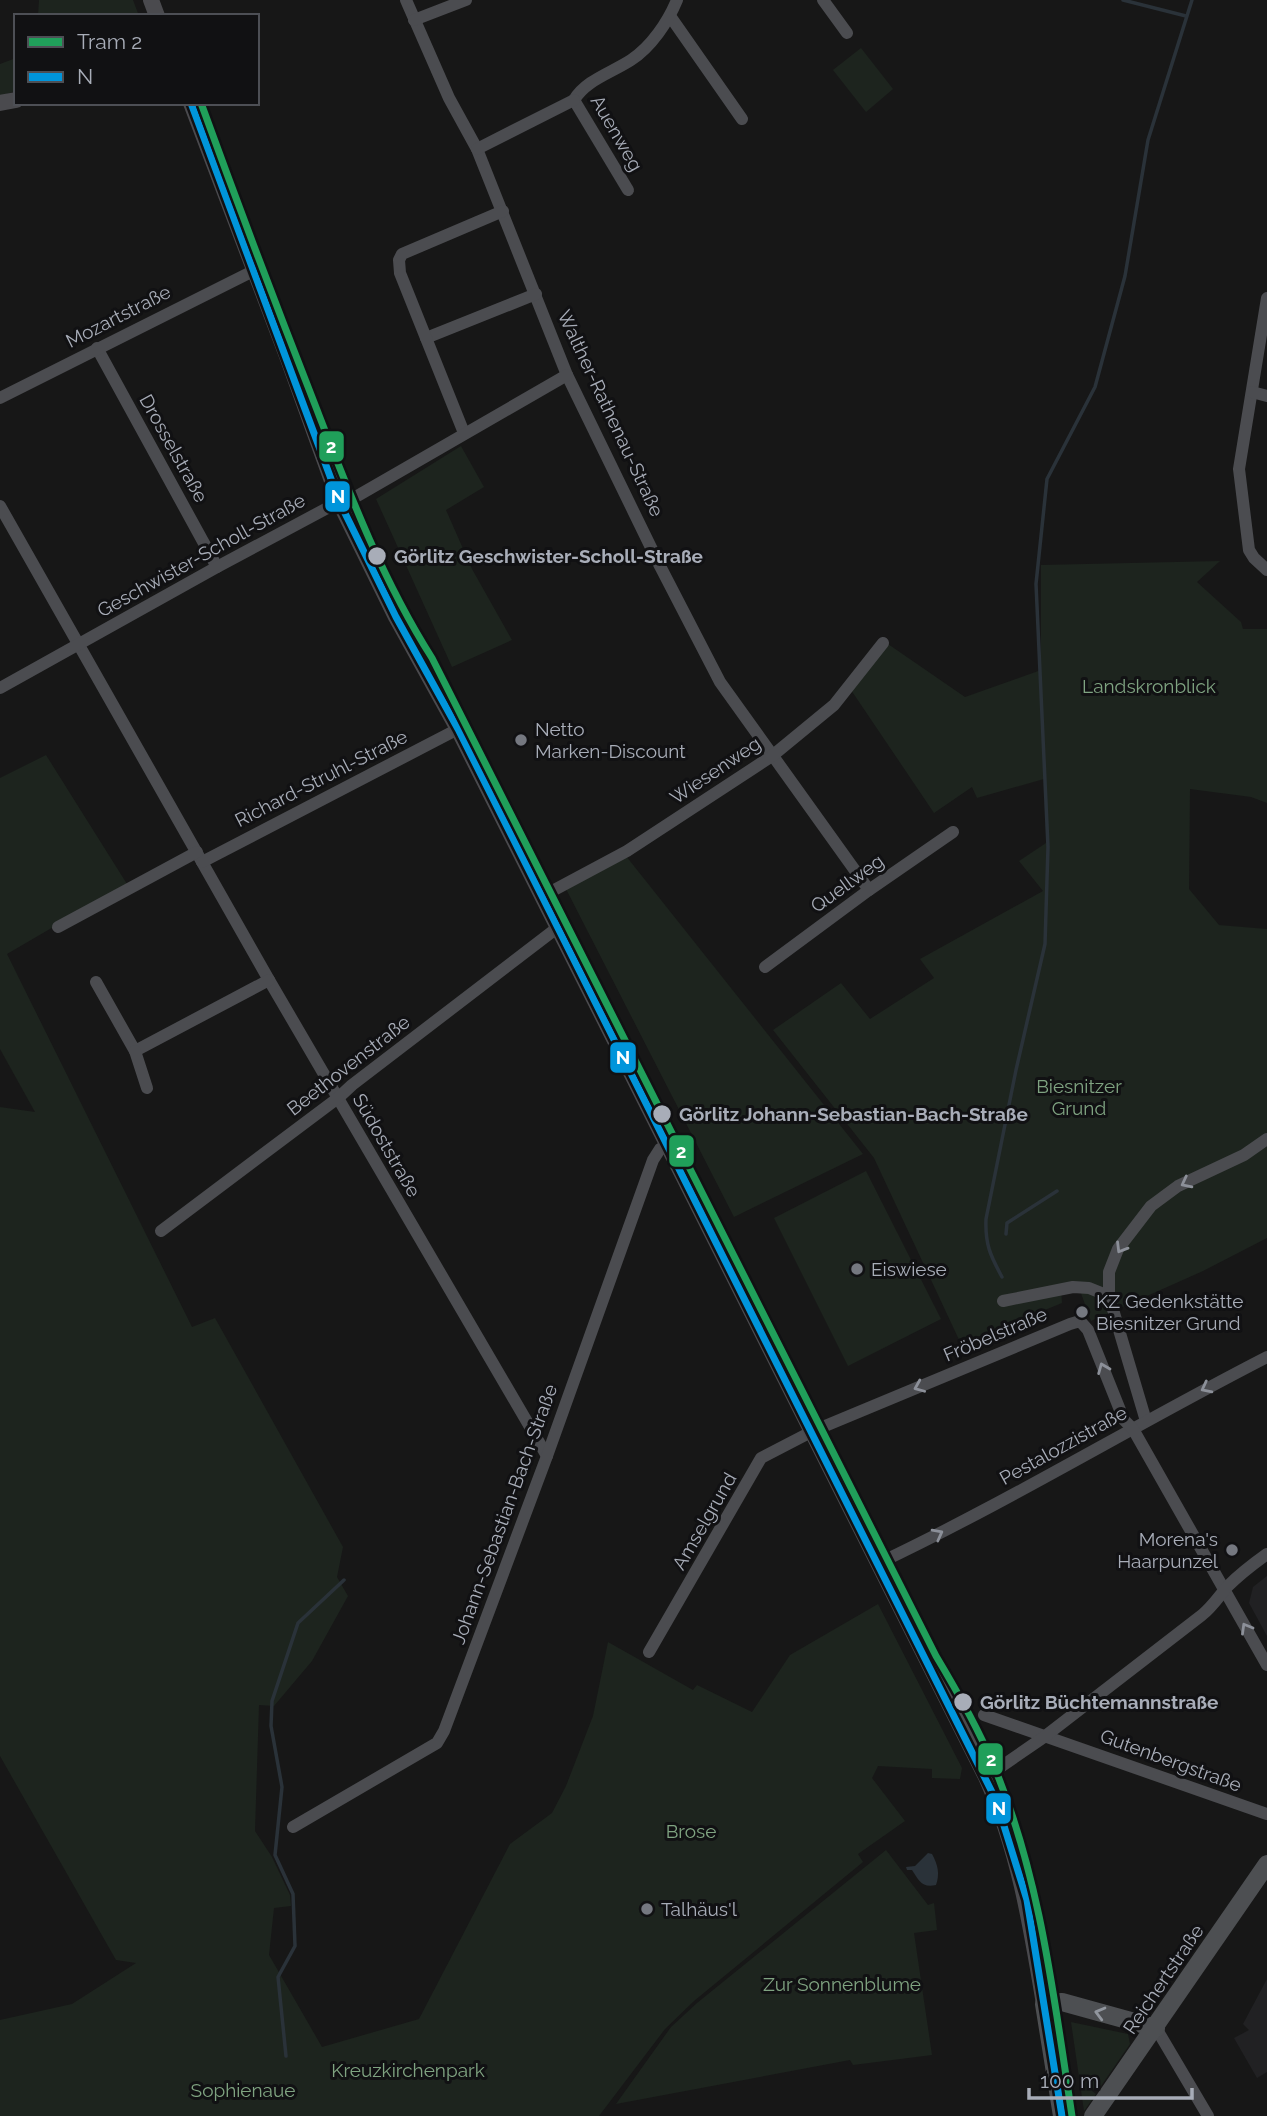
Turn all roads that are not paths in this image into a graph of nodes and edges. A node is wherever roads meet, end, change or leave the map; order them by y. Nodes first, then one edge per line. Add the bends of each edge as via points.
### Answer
1 (406, 0) edge
2 (466, 0) edge
3 (677, 0) edge
4 (823, 0) edge
5 (670, 16) junction
6 (414, 20) junction
7 (847, 33) dead end
8 (574, 100) junction
9 (192, 105) edge
10 (742, 119) dead end
11 (477, 149) junction
12 (628, 190) dead end
13 (503, 211) junction
14 (254, 270) junction
15 (536, 293) junction
16 (1267, 298) edge
17 (426, 338) junction
18 (97, 348) junction
19 (568, 375) junction
20 (1252, 392) junction
21 (1267, 396) edge
22 (0, 398) edge
23 (464, 433) junction
24 (340, 503) junction
25 (0, 506) edge
26 (217, 567) junction
27 (1267, 570) edge
28 (883, 643) dead end
29 (79, 645) junction
30 (0, 688) edge
31 (458, 729) junction
32 (772, 755) junction
33 (953, 832) dead end
34 (200, 857) junction
35 (869, 890) junction
36 (541, 897) junction
37 (58, 927) dead end
38 (557, 928) junction
39 (765, 967) dead end
40 (269, 980) junction
41 (96, 982) dead end
42 (135, 1051) junction
43 (147, 1088) dead end
44 (338, 1098) junction
45 (1267, 1139) edge
46 (667, 1145) junction
47 (161, 1231) dead end
48 (1108, 1296) junction
49 (1003, 1301) dead end
50 (1267, 1357) edge
51 (1146, 1421) junction
52 (1133, 1429) junction
53 (813, 1432) junction
54 (547, 1456) junction
55 (1267, 1554) edge
56 (877, 1564) junction
57 (1224, 1590) junction
58 (649, 1652) dead end
59 (1267, 1665) edge
60 (984, 1715) dead end
61 (1044, 1737) junction
62 (986, 1777) junction
63 (1267, 1814) edge
64 (293, 1827) dead end
65 (1267, 1864) edge
66 (1044, 2004) junction
67 (1156, 2028) junction
68 (1062, 2116) edge
69 (1093, 2116) edge
70 (1208, 2116) edge

1 - 6 street, Walther-Rathenau-Straße
2 - 6 street
3 - 5 street, Auenweg
4 - 7 street
5 - 8 street, Auenweg via 638,55 581,88
5 - 10 street
6 - 11 street, Walther-Rathenau-Straße
8 - 11 street
8 - 12 street, Auenweg
9 - 14 main road
11 - 13 street, Walther-Rathenau-Straße
13 - 15 street, Walther-Rathenau-Straße
13 - 17 street via 402,254 398,260
14 - 18 street, Mozartstraße
14 - 24 main road
15 - 17 street
15 - 19 street, Walther-Rathenau-Straße
16 - 20 street
17 - 23 street
18 - 22 street, Mozartstraße
18 - 26 street, Drosselstraße
19 - 23 street, Geschwister-Scholl-Straße
19 - 32 street, Walther-Rathenau-Straße via 720,682
20 - 21 street
20 - 27 street via 1239,469 1241,494 1249,550
23 - 24 street, Geschwister-Scholl-Straße
24 - 26 street, Geschwister-Scholl-Straße
24 - 31 main road
25 - 29 street, Südoststraße
26 - 29 street, Geschwister-Scholl-Straße
28 - 32 street, Wiesenweg via 834,705
29 - 30 street, Geschwister-Scholl-Straße
29 - 34 street, Südoststraße
31 - 34 street, Richard-Struhl-Straße
31 - 36 main road
32 - 35 street, Walther-Rathenau-Straße
32 - 36 street, Wiesenweg via 627,851
33 - 35 street, Quellweg
34 - 37 street
34 - 40 street, Südoststraße
35 - 39 street, Quellweg
36 - 38 main road
38 - 44 street, Beethovenstraße
38 - 46 main road
40 - 42 street
40 - 44 street, Südoststraße
41 - 42 street
42 - 43 street
44 - 47 street, Beethovenstraße
44 - 54 street, Südoststraße
45 -> 48 street via 1150,1206 1118,1249 1109,1272
46 - 53 main road
46 - 54 street, Johann-Sebastian-Bach-Straße via 653,1160
48 - 49 street via 1073,1287
48 - 51 street
50 -> 51 street, Pestalozzistraße
51 - 52 street, Pestalozzistraße
52 -> 53 street, Fröbelstraße via 1124,1420 1088,1330 1080,1321
56 -> 52 street, Pestalozzistraße
52 - 57 street
53 - 56 main road
53 - 58 street, Amselgrund via 761,1458
54 - 64 street, Johann-Sebastian-Bach-Straße via 437,1744
55 - 57 street
56 - 62 main road
59 -> 57 street
57 - 61 street via 1215,1604
60 - 61 street, Gutenbergstraße
61 - 62 street
61 - 63 street, Gutenbergstraße
62 - 66 main road via 1027,1899
65 - 67 main road, Reichertstraße
67 -> 66 main road via 1062,2002
66 - 68 main road
67 - 69 main road, Reichertstraße
67 - 70 street

